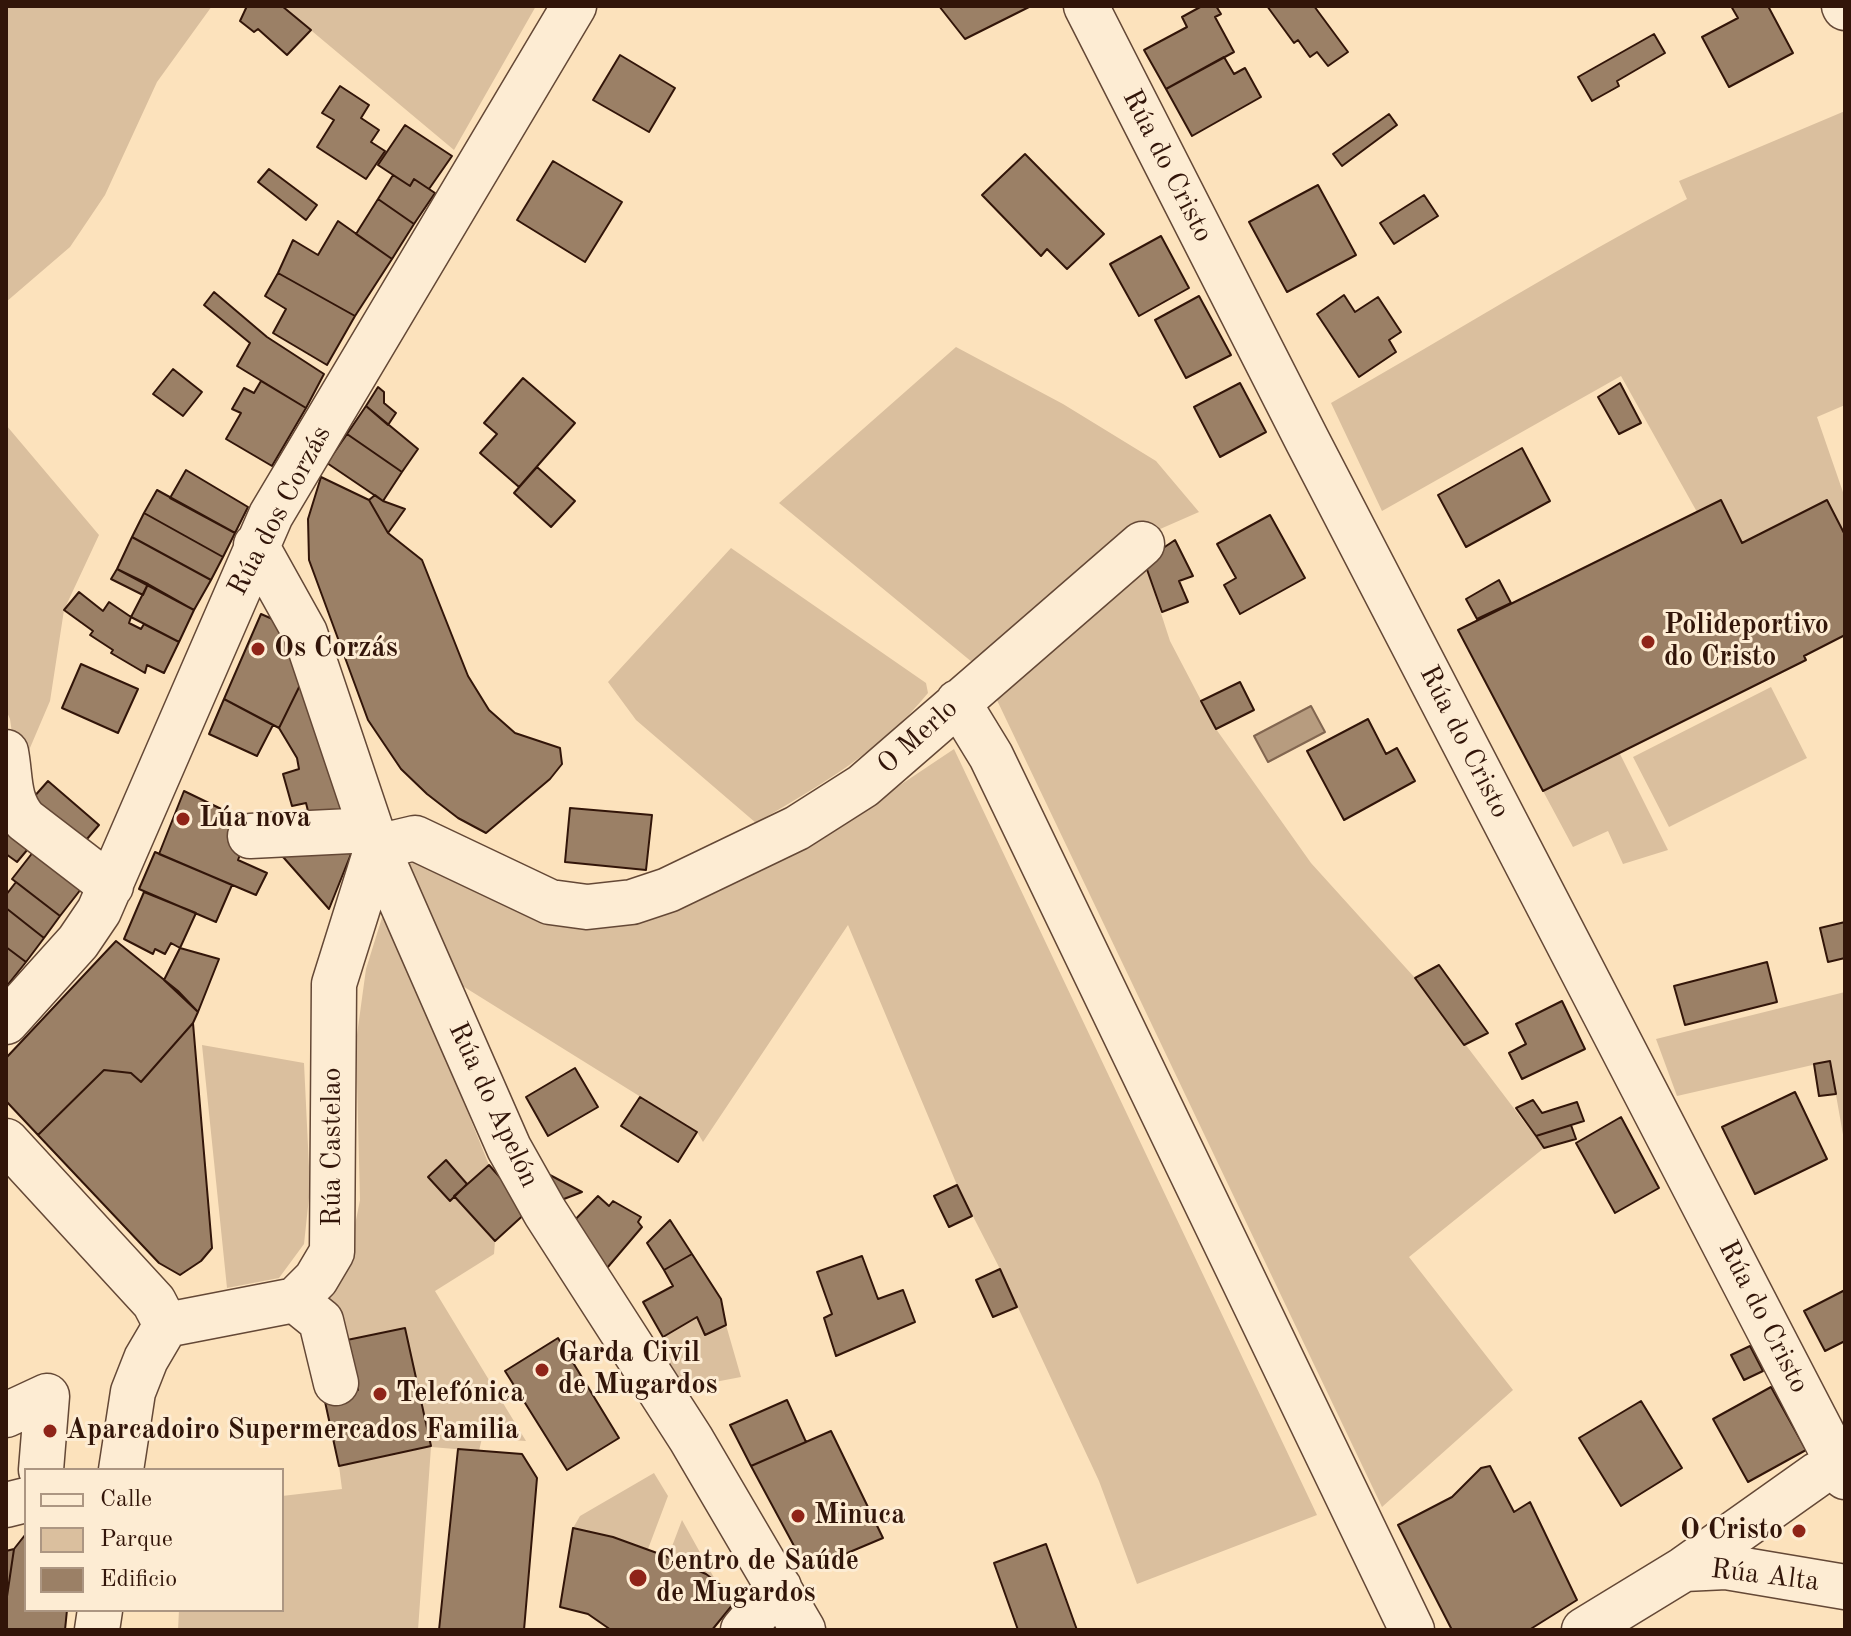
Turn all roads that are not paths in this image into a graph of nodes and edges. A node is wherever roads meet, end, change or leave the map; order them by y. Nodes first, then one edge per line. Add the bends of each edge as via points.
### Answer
1 (574, 6) edge
2 (1086, 6) edge
3 (1142, 544) dead end
4 (256, 545) junction
5 (958, 702) junction
6 (6, 752) edge
7 (250, 836) dead end
8 (374, 839) junction
9 (111, 886) junction
10 (6, 1022) edge
11 (6, 1141) edge
12 (295, 1300) junction
13 (166, 1325) junction
14 (327, 1368) dead end
15 (6, 1415) edge
16 (1843, 1465) edge
17 (41, 1468) edge
18 (121, 1468) edge
19 (1684, 1569) junction
20 (779, 1587) junction
21 (1845, 1587) edge
22 (743, 1630) edge
23 (803, 1630) edge
24 (1412, 1630) edge
25 (1584, 1630) edge

1 - 4 street, Rúa dos Corzás
2 - 16 street, Rúa do Cristo
3 - 5 street, O Merlo
4 - 8 street, Rúa do Apelón via 305,633
4 - 9 street, Rúa dos Corzás
5 - 8 street, O Merlo via 863,786 797,828 632,902 587,907 550,902 415,838
5 - 24 street via 998,771
6 - 9 street via 17,811
7 - 8 street, O Merlo
8 - 12 street, Rúa Castelao via 334,984 332,1252
8 - 20 street, Rúa do Apelón via 509,1148
9 - 10 street, Rúa dos Corzás via 78,942
11 - 13 street via 154,1302
12 - 13 street
12 - 14 street via 321,1321
13 - 18 street via 133,1392
15 - 17 street via 47,1396
16 - 19 street, Rúa Alta via 1818,1474
19 - 21 street, Rúa Alta via 1726,1567
19 - 25 street, Rúa Alta
20 - 22 street
20 - 23 street, Rúa do Apelón

